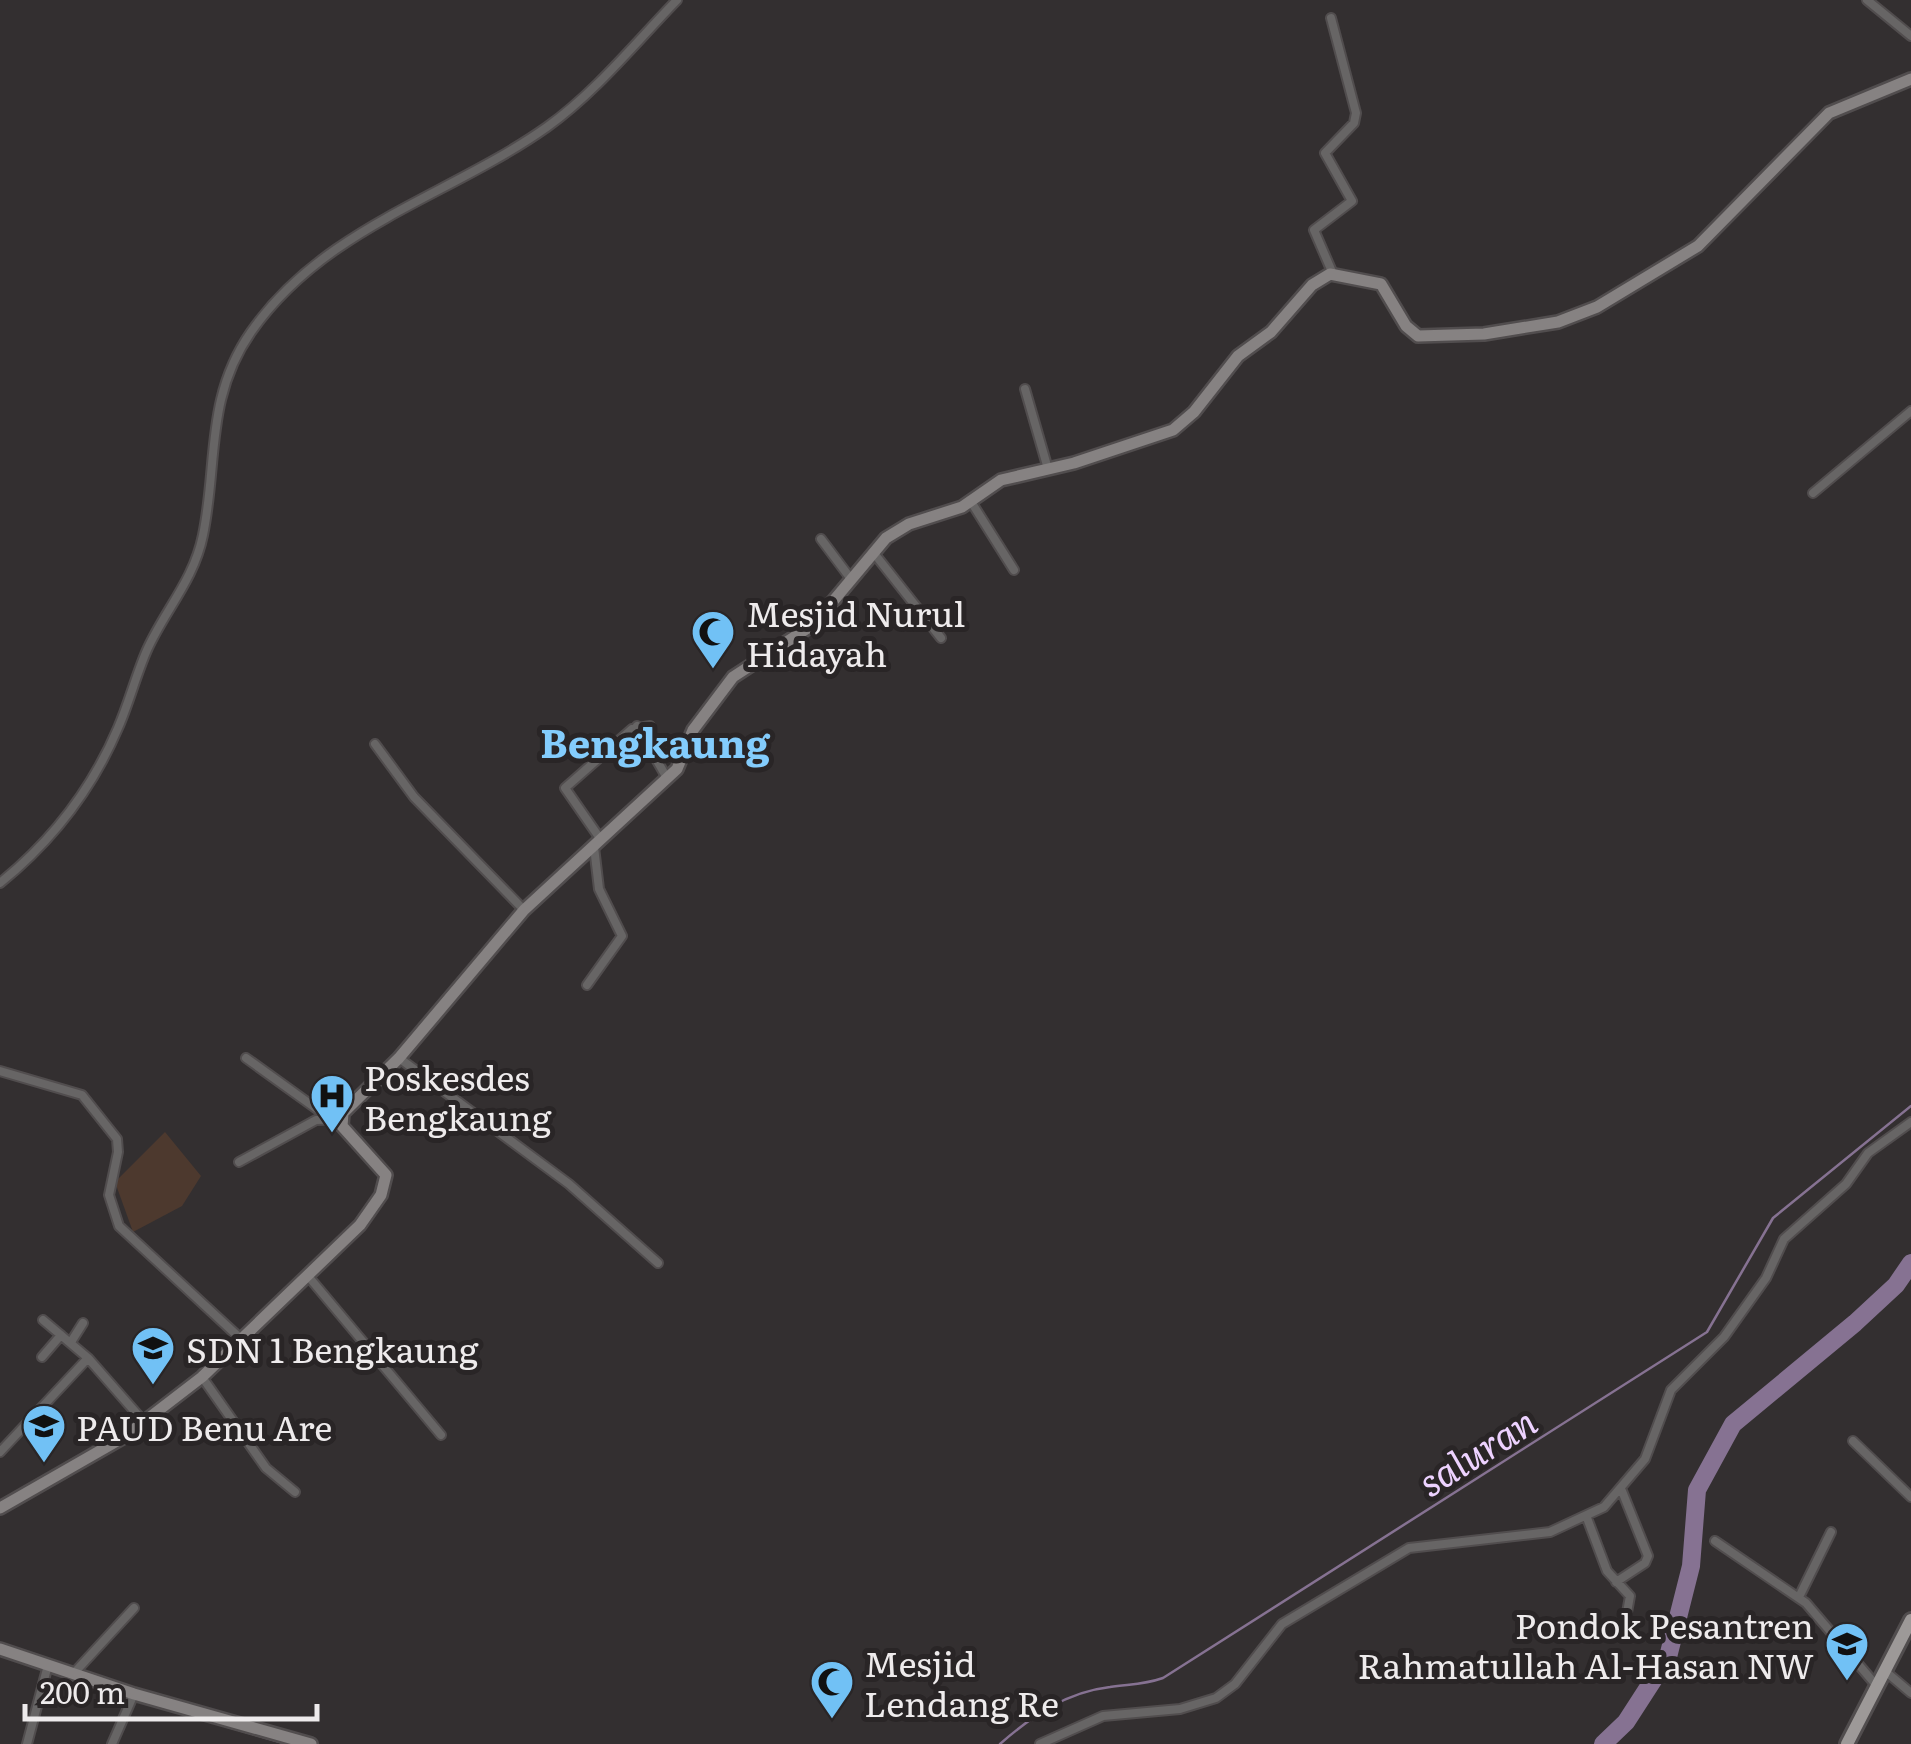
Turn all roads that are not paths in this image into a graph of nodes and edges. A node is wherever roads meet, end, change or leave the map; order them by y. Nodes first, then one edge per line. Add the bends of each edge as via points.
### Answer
1 (677, 0) edge
2 (1868, 0) edge
3 (1331, 18) dead end
4 (1911, 36) edge
5 (1911, 79) edge
6 (1332, 274) junction
7 (1025, 390) dead end
8 (1911, 410) edge
9 (1048, 469) junction
10 (1813, 493) dead end
11 (970, 500) junction
12 (821, 539) dead end
13 (873, 552) junction
14 (1014, 570) dead end
15 (851, 579) junction
16 (941, 638) dead end
17 (637, 726) junction
18 (650, 726) dead end
19 (375, 744) dead end
20 (668, 778) junction
21 (597, 840) junction
22 (0, 883) edge
23 (524, 910) junction
24 (587, 986) dead end
25 (246, 1058) dead end
26 (399, 1058) junction
27 (0, 1071) edge
28 (334, 1118) junction
29 (1911, 1122) edge
30 (239, 1162) dead end
31 (658, 1264) dead end
32 (308, 1276) junction
33 (43, 1320) dead end
34 (83, 1322) dead end
35 (61, 1334) junction
36 (241, 1339) junction
37 (71, 1342) junction
38 (42, 1357) dead end
39 (88, 1358) junction
40 (202, 1377) junction
41 (144, 1422) junction
42 (441, 1435) dead end
43 (1853, 1440) dead end
44 (0, 1452) edge
45 (1622, 1490) junction
46 (294, 1492) dead end
47 (1911, 1497) edge
48 (0, 1508) edge
49 (1587, 1518) junction
50 (1831, 1532) dead end
51 (1714, 1541) dead end
52 (1616, 1582) junction
53 (1799, 1596) junction
54 (134, 1608) dead end
55 (1910, 1624) edge
56 (1624, 1629) dead end
57 (0, 1649) edge
58 (47, 1669) junction
59 (1886, 1671) junction
60 (74, 1674) junction
61 (1876, 1685) junction
62 (1911, 1692) edge
63 (132, 1697) junction
64 (286, 1741) edge
65 (27, 1744) edge
66 (112, 1744) edge
67 (311, 1744) edge
68 (1040, 1744) edge
69 (1847, 1744) edge

1 - 22 street via 547,127 355,233 255,326 228,373 216,417 206,523 188,581 147,651 116,732 78,802
2 - 4 street
3 - 6 street via 1356,114 1325,155 1352,204 1314,230
5 - 6 street via 1828,113 1698,246 1597,307 1558,322 1418,336 1381,284
6 - 9 street via 1250,344 1173,430
7 - 9 street
8 - 10 street
9 - 11 street via 1001,480
11 - 13 street via 900,528
11 - 14 street
12 - 15 street
13 - 15 street
13 - 16 street
15 - 20 street via 808,630 748,664 723,687
17 - 18 street
17 - 20 street
17 - 21 street via 564,788
19 - 23 street via 414,796
20 - 21 street
21 - 23 street
21 - 24 street via 599,889 622,936
23 - 26 street
25 - 28 street
26 - 28 street
26 - 31 street via 568,1184
27 - 36 street via 82,1095 117,1139 109,1195 120,1226
28 - 30 street
28 - 32 street via 386,1179 368,1216
29 - 45 street via 1868,1153 1846,1184 1784,1239 1724,1338 1672,1390 1651,1447
32 - 36 street
32 - 42 street
33 - 35 street
34 - 37 street
35 - 37 street
35 - 38 street
36 - 40 street
37 - 39 street
39 - 41 street
39 - 44 street
40 - 41 street
40 - 46 street via 266,1468
41 - 48 street
43 - 47 street
45 - 49 street
45 - 52 street via 1648,1556
49 - 52 street
49 - 68 street via 1538,1534 1408,1548 1282,1624 1216,1698 1191,1708 1103,1716
50 - 53 street
51 - 53 street
52 - 56 street via 1630,1598
53 - 61 street
54 - 60 street
55 - 59 main road
57 - 58 street
58 - 60 street
58 - 65 street
59 - 61 main road
59 - 62 street
60 - 63 street
61 - 69 main road
63 - 64 street
63 - 66 street
64 - 67 street

